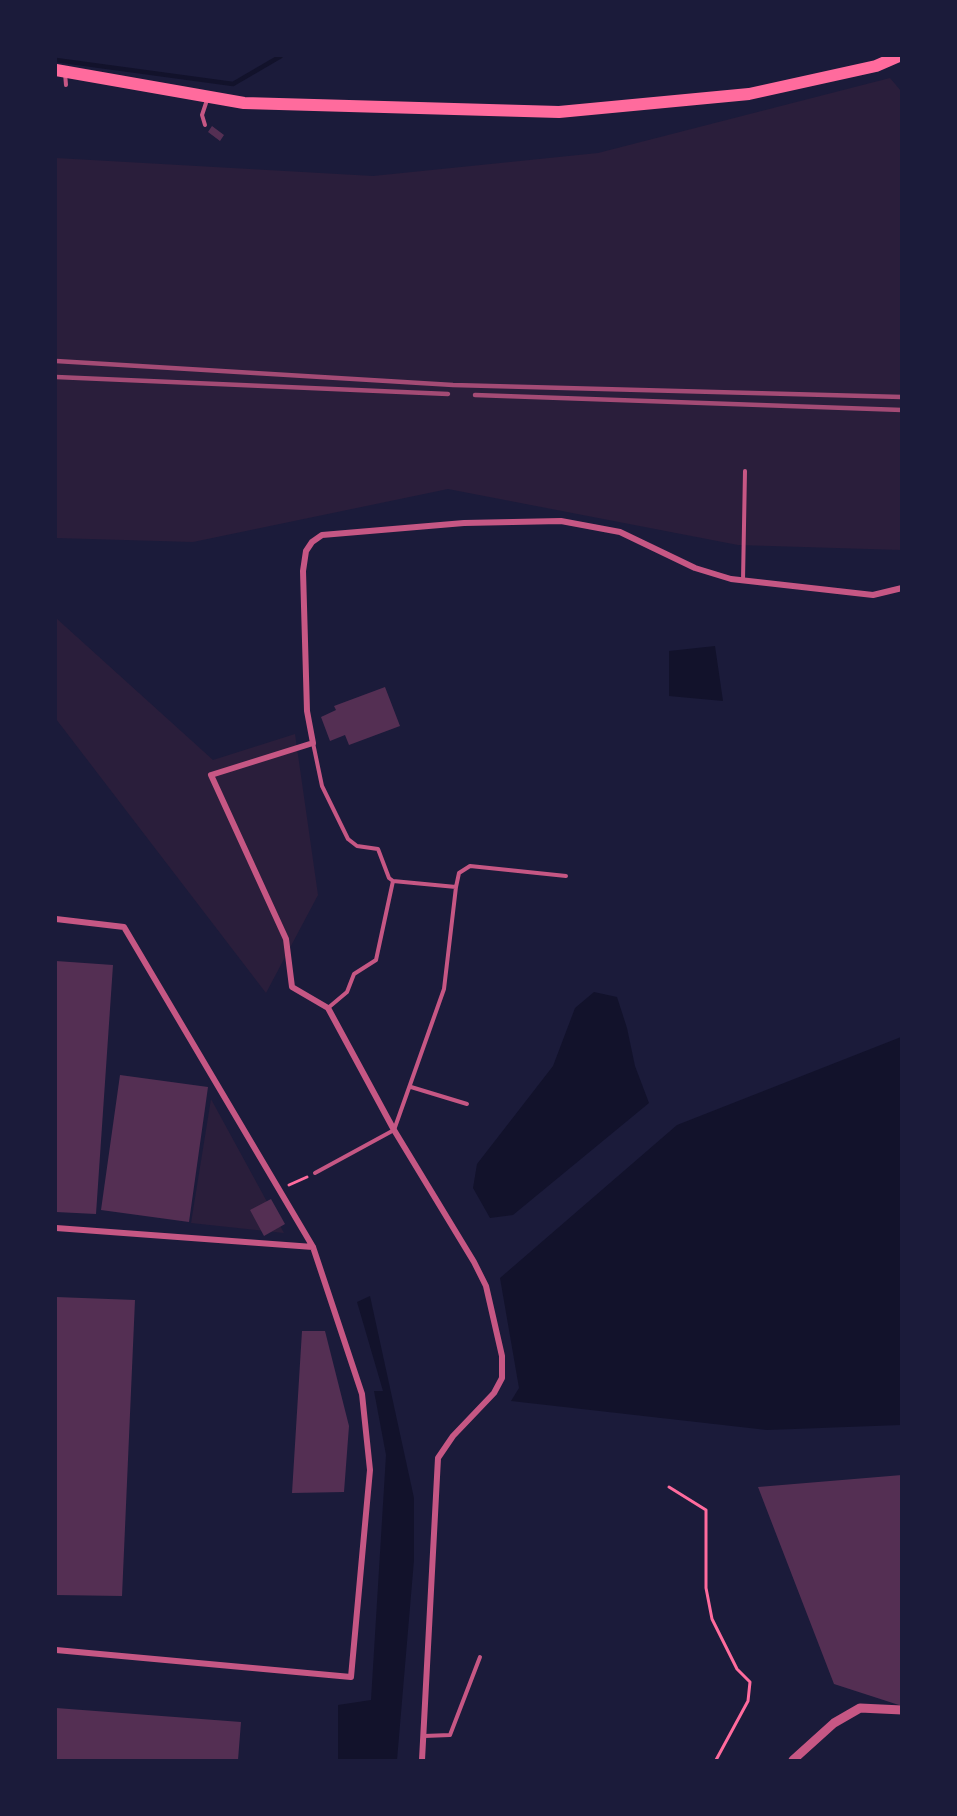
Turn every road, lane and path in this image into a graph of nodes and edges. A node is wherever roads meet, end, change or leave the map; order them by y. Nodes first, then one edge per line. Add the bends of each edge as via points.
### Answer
1 (899, 56) edge
2 (62, 76) edge
3 (208, 98) junction
4 (205, 125) dead end
5 (745, 471) dead end
6 (743, 580) junction
7 (902, 588) edge
8 (313, 743) junction
9 (566, 876) dead end
10 (393, 881) junction
11 (456, 888) junction
12 (56, 919) edge
13 (328, 1008) junction
14 (411, 1087) junction
15 (467, 1104) dead end
16 (393, 1130) junction
17 (315, 1173) joint
18 (279, 1189) junction
19 (56, 1228) edge
20 (314, 1247) junction
21 (669, 1487) dead end
22 (56, 1650) edge
23 (480, 1657) dead end
24 (902, 1710) edge
25 (424, 1736) junction
26 (422, 1761) edge
27 (716, 1761) edge
28 (793, 1761) edge

1 - 3 main road via 876,66 749,94 559,112 244,103
2 - 3 main road
3 - 4 lane via 202,115
5 - 6 lane
6 - 7 street via 873,596
6 - 8 street via 695,568 620,532 561,521 464,523 322,536 306,551 303,571 307,711
8 - 10 lane via 322,786 348,839 357,846 378,849
8 - 13 street via 211,775 286,939 292,987
9 - 11 lane via 470,866 459,873
10 - 11 lane
10 - 13 lane via 376,960 354,974 347,992
11 - 14 lane via 444,989
12 - 18 street via 124,927
13 - 16 street
14 - 15 lane
14 - 16 lane
16 - 17 lane
16 - 25 street via 486,1286 502,1356 502,1378 494,1393 438,1458
17 - 18 path
18 - 20 street
19 - 20 street
20 - 22 street via 363,1394 370,1470 351,1677
21 - 27 path via 706,1510 706,1588 712,1619 737,1670 750,1682 748,1701
23 - 25 lane via 450,1735
24 - 28 street via 860,1708 834,1724
25 - 26 street

